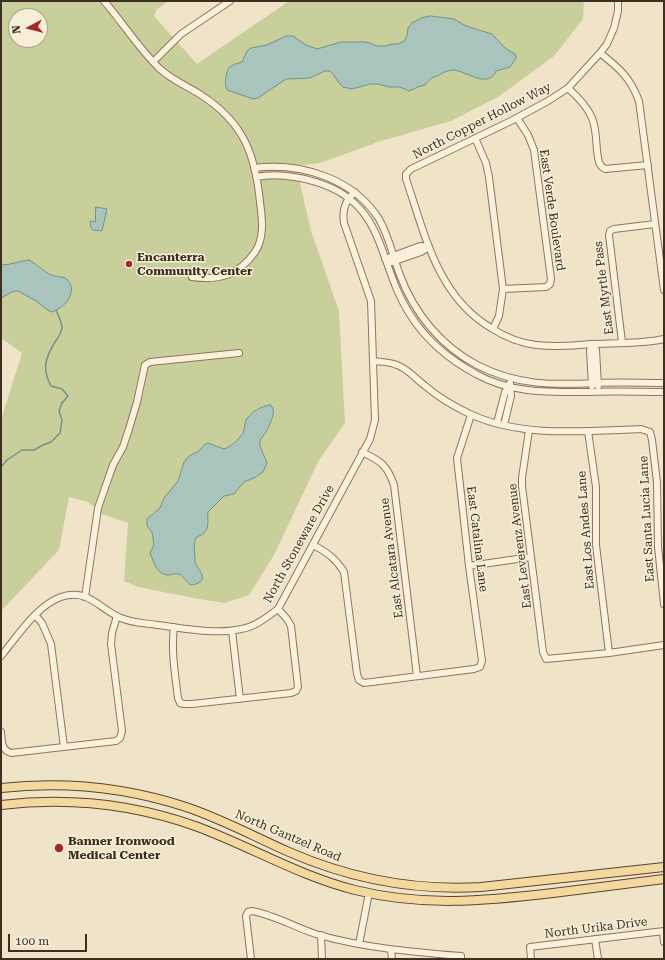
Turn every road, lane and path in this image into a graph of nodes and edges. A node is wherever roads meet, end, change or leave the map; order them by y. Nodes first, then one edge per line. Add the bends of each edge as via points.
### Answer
1 (104, 1) edge
2 (230, 1) edge
3 (618, 1) edge
4 (600, 53) junction
5 (153, 62) junction
6 (568, 88) junction
7 (517, 118) junction
8 (475, 138) junction
9 (648, 165) junction
10 (254, 168) junction
11 (256, 177) junction
12 (354, 192) junction
13 (349, 197) junction
14 (655, 224) junction
15 (429, 247) junction
16 (394, 258) junction
17 (386, 261) junction
18 (192, 277) dead end
19 (503, 289) junction
20 (664, 290) edge
21 (493, 329) junction
22 (664, 339) edge
23 (622, 342) junction
24 (593, 344) junction
25 (239, 353) dead end
26 (373, 361) junction
27 (511, 379) junction
28 (595, 383) junction
29 (664, 383) edge
30 (509, 386) junction
31 (595, 392) junction
32 (664, 392) edge
33 (471, 415) junction
34 (497, 423) junction
35 (504, 425) junction
36 (530, 430) junction
37 (588, 431) junction
38 (362, 452) junction
39 (313, 545) junction
40 (532, 557) junction
41 (469, 566) junction
42 (85, 597) junction
43 (664, 604) edge
44 (278, 609) junction
45 (35, 615) junction
46 (117, 616) junction
47 (174, 627) junction
48 (232, 631) junction
49 (664, 645) edge
50 (609, 653) junction
51 (1, 656) edge
52 (417, 676) junction
53 (240, 699) junction
54 (1, 732) edge
55 (64, 748) junction
56 (1, 788) edge
57 (1, 805) edge
58 (664, 867) edge
59 (664, 879) edge
60 (369, 893) junction
61 (663, 931) edge
62 (321, 935) junction
63 (596, 939) junction
64 (664, 942) edge
65 (359, 944) junction
66 (391, 950) junction
67 (461, 957) edge
68 (252, 959) edge
69 (322, 959) edge
70 (392, 959) edge
71 (531, 959) edge
72 (598, 959) edge

1 - 5 street
2 - 5 street via 181,34
3 - 4 street, North Copper Hollow Way via 614,28
4 - 6 street, North Copper Hollow Way
4 - 9 street via 619,68 634,88 639,101
5 - 10 street via 172,78 224,112 243,138
6 - 7 street, North Copper Hollow Way
6 - 9 street via 588,110 592,119 601,167 611,169
7 - 8 street, North Copper Hollow Way
7 - 19 street, East Verde Boulevard via 534,150 551,279 546,287
8 - 15 street, North Copper Hollow Way via 411,169 406,174
8 - 19 street via 489,177
9 - 14 street
10 - 11 street
10 - 12 street via 277,166 304,170 336,180
11 - 13 street via 277,174 301,178 324,184
11 - 18 street via 262,218 259,246 239,269 221,277
12 - 13 street, North Stoneware Drive
12 - 16 street via 379,220
13 - 17 street via 362,209 370,222
13 - 26 street, North Stoneware Drive via 344,207 344,223 371,301
14 - 20 street
14 - 23 street, East Myrtle Pass via 614,228 610,231
15 - 16 street via 422,252
15 - 21 street via 443,279 459,303 480,322
16 - 17 street
16 - 27 street via 414,306 442,340 476,364
17 - 30 street via 400,298 424,334 458,363 477,375
19 - 21 street via 499,316
21 - 24 street via 503,336 535,345
22 - 23 street
23 - 24 street
24 - 28 street via 596,350
25 - 42 street via 150,362 144,365 129,429 98,508
26 - 33 street via 396,364 446,402
26 - 38 street, North Stoneware Drive via 375,420 370,439
27 - 28 street via 543,384
27 - 30 street
28 - 29 street
28 - 31 street
30 - 31 street via 550,393
30 - 34 street
30 - 35 street via 511,396
31 - 32 street
33 - 34 street
33 - 41 street, East Catalina Lane via 457,458
34 - 35 street
35 - 36 street
36 - 37 street
36 - 40 street, East Leverenz Avenue via 522,478
37 - 43 street, East Santa Lucia Lane via 641,429 650,432 657,482 658,547
37 - 50 street, East Los Andes Lane via 596,487 596,545
38 - 39 street, North Stoneware Drive
38 - 52 street, East Alcatara Avenue via 384,465 394,485
39 - 44 street, North Stoneware Drive
39 - 52 street via 333,557 344,572 359,680 364,683
40 - 41 street
40 - 50 street, East Leverenz Avenue via 543,652 546,659
41 - 52 street, East Catalina Lane via 482,661 480,667
42 - 45 street, North Stoneware Drive via 60,597 48,603
42 - 46 street, North Stoneware Drive via 98,602
44 - 48 street, North Stoneware Drive via 250,626
44 - 53 street via 291,626 298,687 291,693
45 - 51 street, North Stoneware Drive
45 - 55 street via 42,622 51,644
46 - 47 street, North Stoneware Drive via 132,621
46 - 55 street via 111,644 122,731 120,738 116,741
47 - 48 street, North Stoneware Drive
47 - 53 street via 172,649 180,703
48 - 53 street
49 - 50 street
54 - 55 street via 6,752
56 - 58 main road, North Gantzel Road via 77,786 155,798 207,815 287,852 344,873 417,886 481,887
57 - 60 main road via 71,802 142,810 204,829 308,875
59 - 60 main road via 471,901 418,900
60 - 65 street
61 - 63 street, North Urika Drive
61 - 64 street
62 - 65 street
62 - 68 street via 258,912 248,912 246,916
62 - 69 street
63 - 71 street, North Urika Drive via 530,947
63 - 72 street
65 - 66 street
66 - 67 street
66 - 70 street

